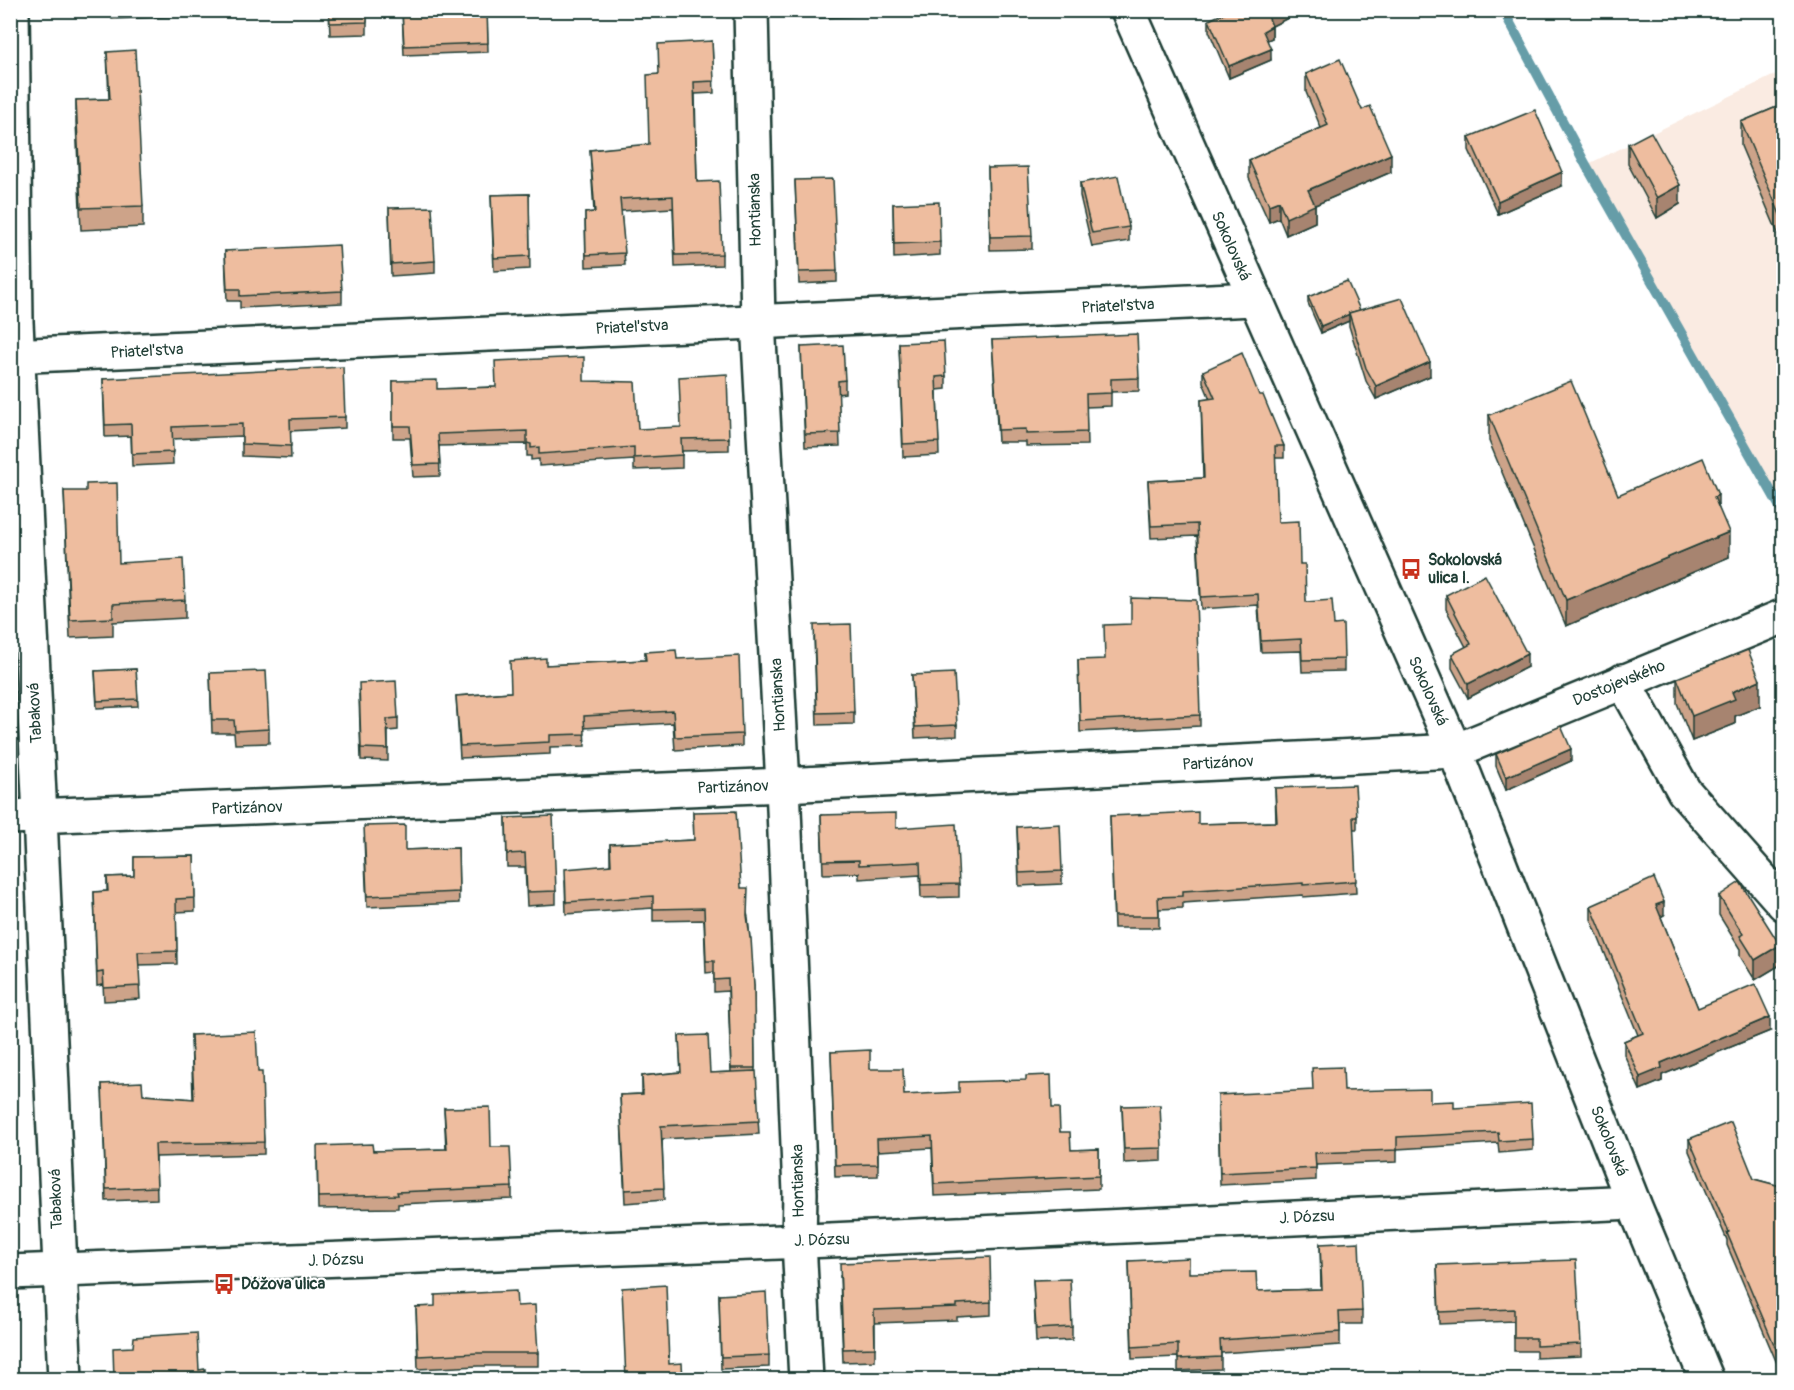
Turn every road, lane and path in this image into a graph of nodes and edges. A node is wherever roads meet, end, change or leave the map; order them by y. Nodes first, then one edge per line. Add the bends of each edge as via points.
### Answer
1 (12, 10) edge
2 (751, 10) edge
3 (1128, 10) edge
4 (1254, 299) junction
5 (758, 321) junction
6 (14, 356) edge
7 (1784, 616) edge
8 (1623, 681) junction
9 (1455, 751) junction
10 (783, 785) junction
11 (25, 817) edge
12 (1784, 904) edge
13 (1633, 1202) junction
14 (799, 1241) junction
15 (59, 1271) junction
16 (10, 1272) edge
17 (65, 1380) edge
18 (806, 1380) edge
19 (1707, 1380) edge

1 - 6 street, Tabaková
2 - 5 street, Hontianska
3 - 4 street, Sokolovská
4 - 5 street, Priateľstva
4 - 9 street, Sokolovská
5 - 6 street, Priateľstva
5 - 10 street, Hontianska
6 - 11 street, Tabaková
7 - 8 street, Dostojevského
8 - 9 street, Dostojevského
8 - 12 street via 1684,792
9 - 10 street, Partizánov
9 - 13 street, Sokolovská
10 - 11 street, Partizánov
10 - 14 street, Hontianska
11 - 15 street, Tabaková
13 - 14 street, J. Dózsu
13 - 19 street, Sokolovská
14 - 15 street, J. Dózsu
14 - 18 street, Hontianska
15 - 16 street, J. Dózsu
15 - 17 street, Tabaková

